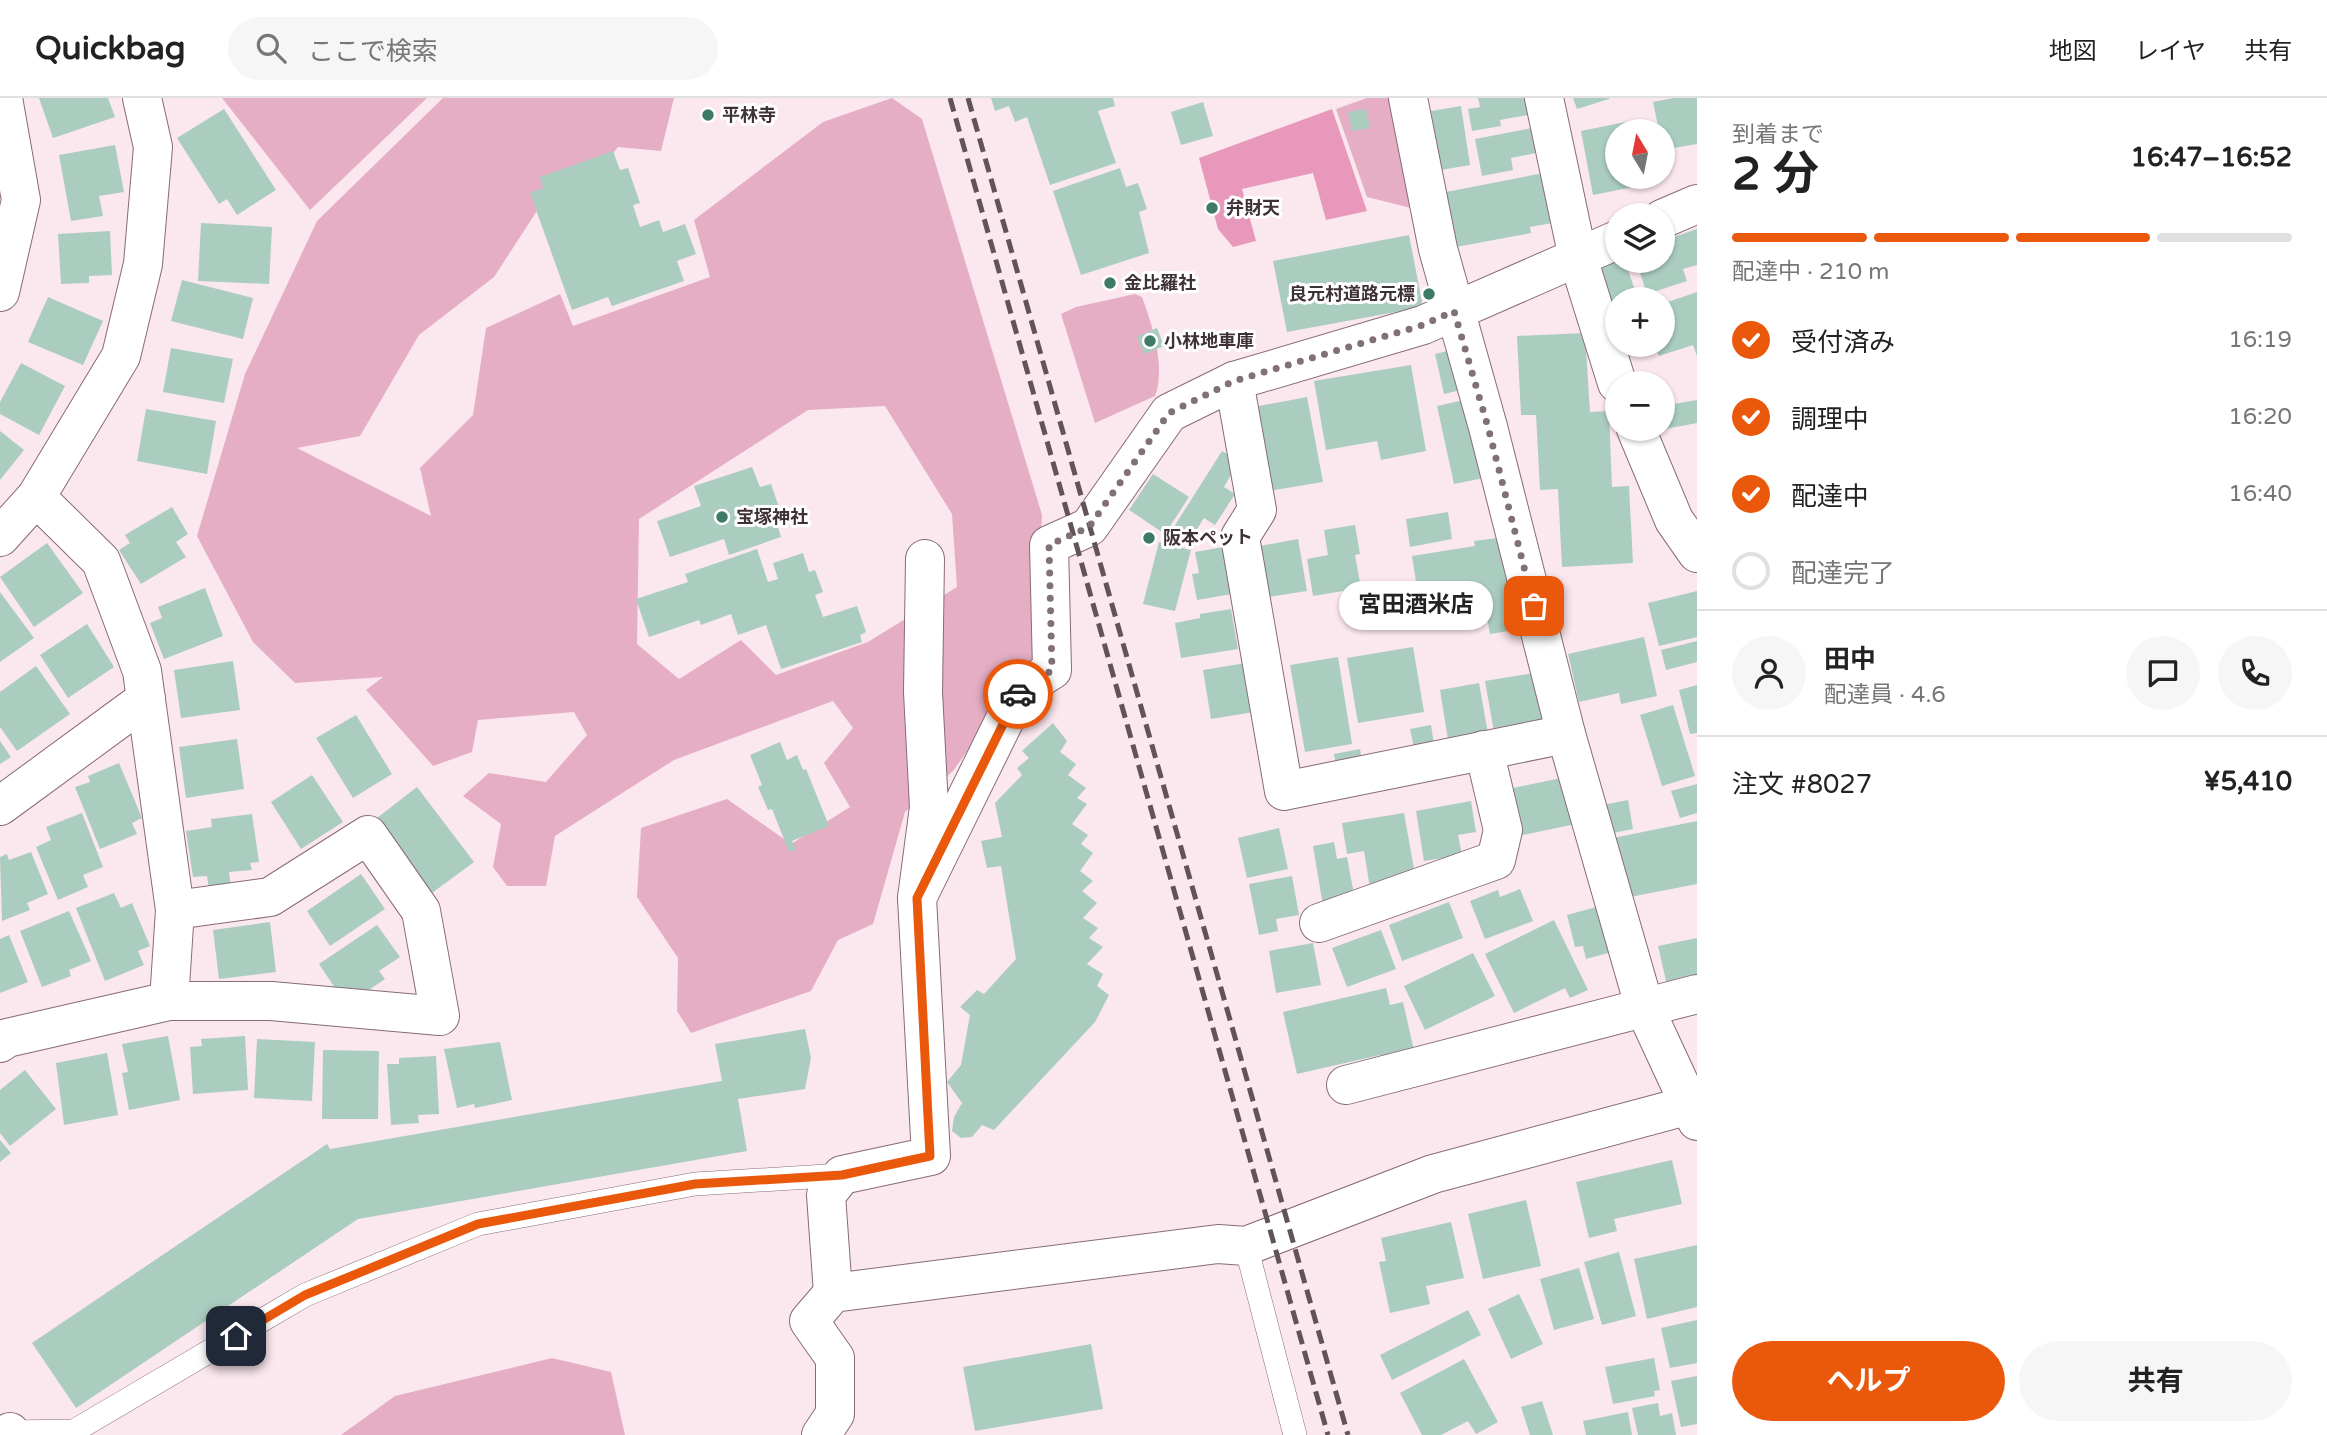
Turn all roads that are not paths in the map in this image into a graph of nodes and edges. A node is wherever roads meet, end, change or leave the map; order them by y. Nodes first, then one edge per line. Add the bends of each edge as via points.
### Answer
1 (4, 98) edge
2 (142, 98) edge
3 (1408, 98) edge
4 (1544, 98) edge
5 (1697, 204) edge
6 (1675, 213) edge
7 (1605, 246) edge
8 (1578, 258) junction
9 (0, 292) edge
10 (1454, 311) junction
11 (1613, 371) edge
12 (1234, 381) junction
13 (1641, 441) edge
14 (36, 497) junction
15 (0, 537) edge
16 (1697, 553) edge
17 (925, 559) dead end
18 (146, 699) junction
19 (1566, 734) junction
20 (1484, 750) junction
21 (0, 806) edge
22 (917, 898) junction
23 (175, 910) junction
24 (1319, 923) dead end
25 (1697, 994) edge
26 (169, 1001) junction
27 (1645, 1009) junction
28 (0, 1043) edge
29 (1346, 1085) dead end
30 (1695, 1110) edge
31 (834, 1185) junction
32 (1246, 1246) junction
33 (832, 1283) junction
34 (8, 1434) edge
35 (821, 1435) edge
36 (1295, 1435) edge

1 - 9 street via 21,200
2 - 14 street via 153,147 143,264 121,356
3 - 10 street
4 - 8 street
5 - 6 street
7 - 8 street
8 - 10 street
8 - 11 street
10 - 12 street via 1423,325
10 - 19 street
12 - 20 street via 1257,510 1240,537 1284,790
12 - 22 street via 1169,413 1089,527 1049,545 1052,670 1019,691
13 - 16 street via 1674,520
14 - 15 street
14 - 18 street via 101,561 142,671
17 - 22 street via 923,692 929,807
18 - 21 street
18 - 23 street
19 - 20 street
19 - 27 street
20 - 24 street via 1503,830 1496,860
22 - 31 street via 930,1156
23 - 26 street
23 - 26 street via 270,897 368,835 421,911 440,1016 271,1001
25 - 27 street
26 - 28 street
27 - 29 street
27 - 30 street
30 - 32 street via 1433,1174
31 - 33 street
31 - 34 lane via 695,1184 478,1224 305,1295 74,1431
32 - 33 street via 1218,1244
32 - 36 lane
33 - 35 street via 808,1321 835,1358 835,1414

